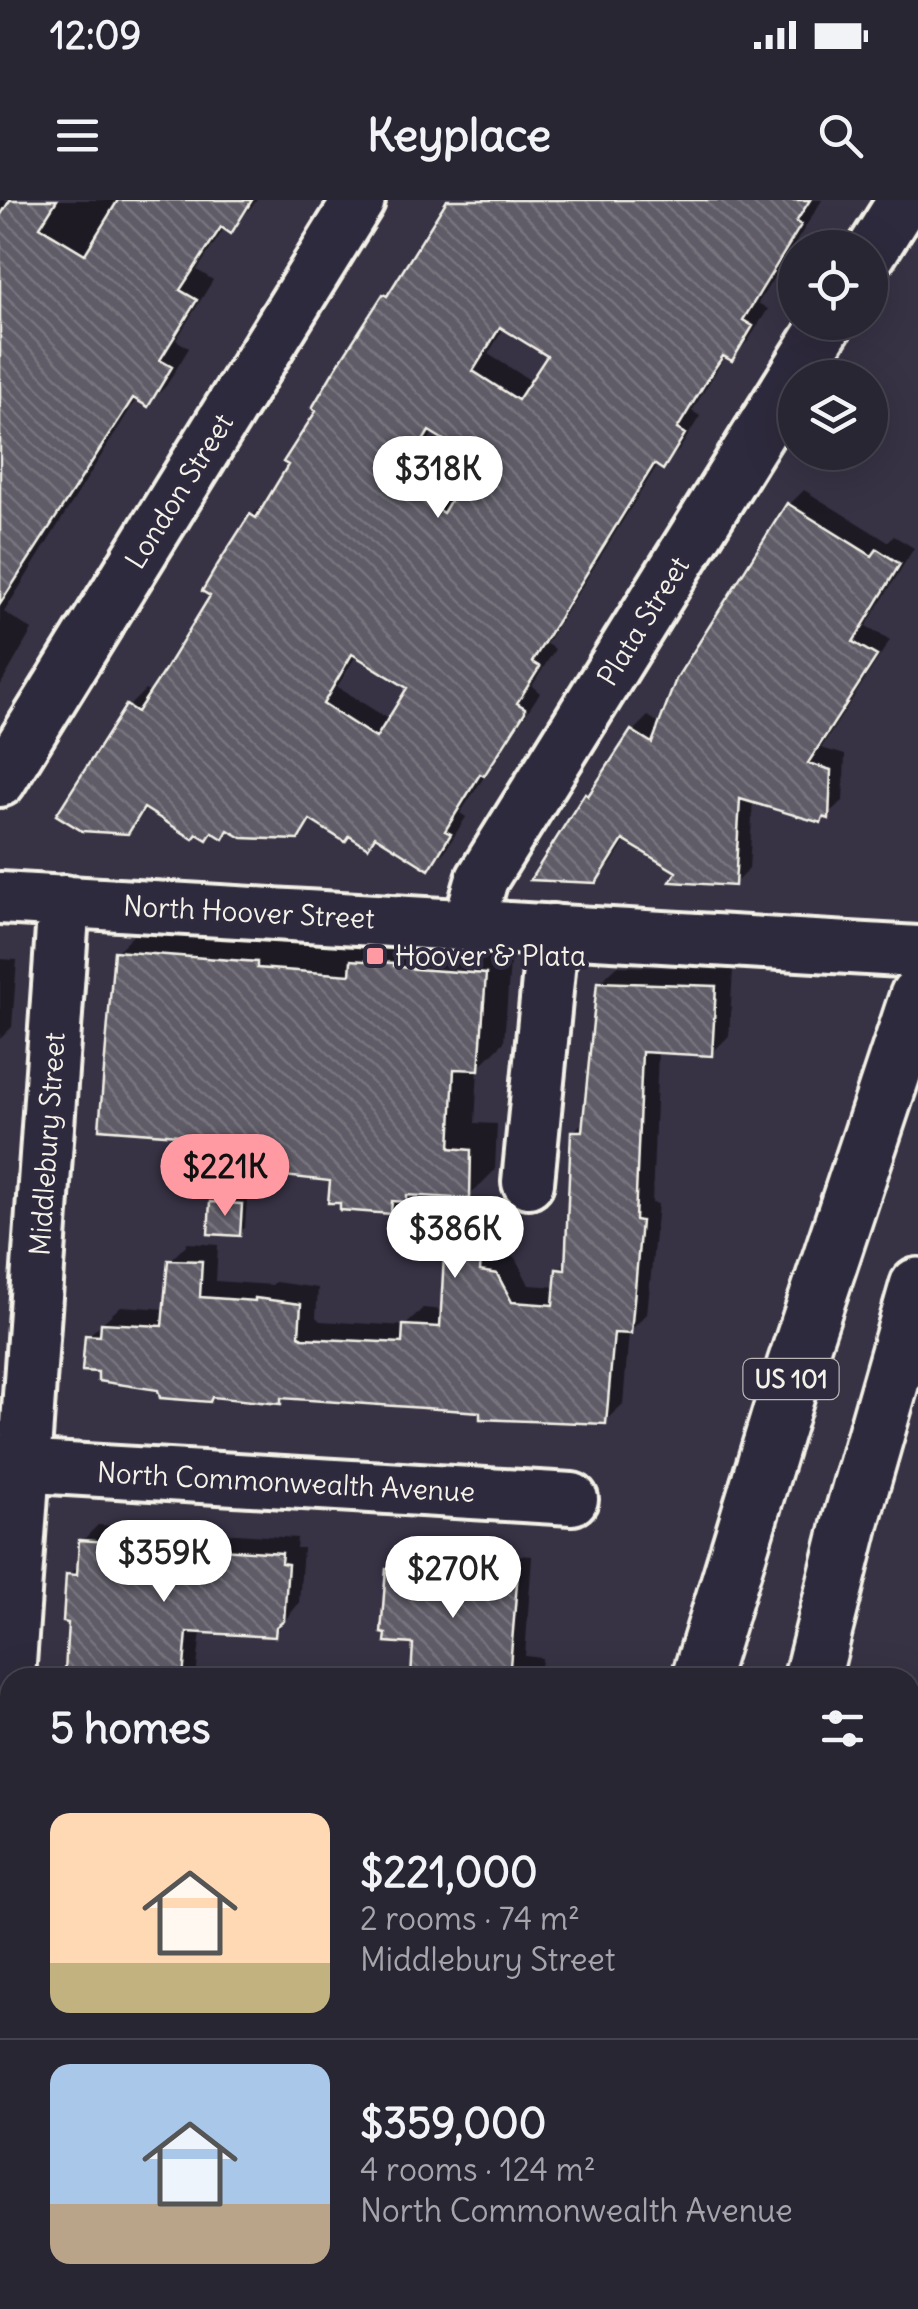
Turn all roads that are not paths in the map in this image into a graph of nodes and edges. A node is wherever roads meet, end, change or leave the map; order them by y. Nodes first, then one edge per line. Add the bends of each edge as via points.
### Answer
1 (358, 200) edge
2 (904, 200) edge
3 (885, 230) edge
4 (817, 340) edge
5 (0, 781) edge
6 (0, 898) edge
7 (64, 901) junction
8 (469, 924) junction
9 (553, 930) junction
10 (918, 952) edge
11 (918, 996) edge
12 (528, 1182) dead end
13 (918, 1286) edge
14 (918, 1388) edge
15 (12, 1466) edge
16 (572, 1499) dead end
17 (830, 1605) junction
18 (5, 1668) edge
19 (703, 1668) edge
20 (814, 1668) edge

1 - 5 street, London Street
2 - 3 street
4 - 8 street, Plata Street via 482,879
6 - 7 street, North Hoover Street
7 - 8 street, North Hoover Street
7 - 15 street, Middlebury Street
8 - 9 street, North Hoover Street
9 - 10 street, North Hoover Street
9 - 12 street
11 - 19 main road, US 101
13 - 17 main road
14 - 17 main road
15 - 16 street, North Commonwealth Avenue
15 - 18 street, Middlebury Street
17 - 20 main road

